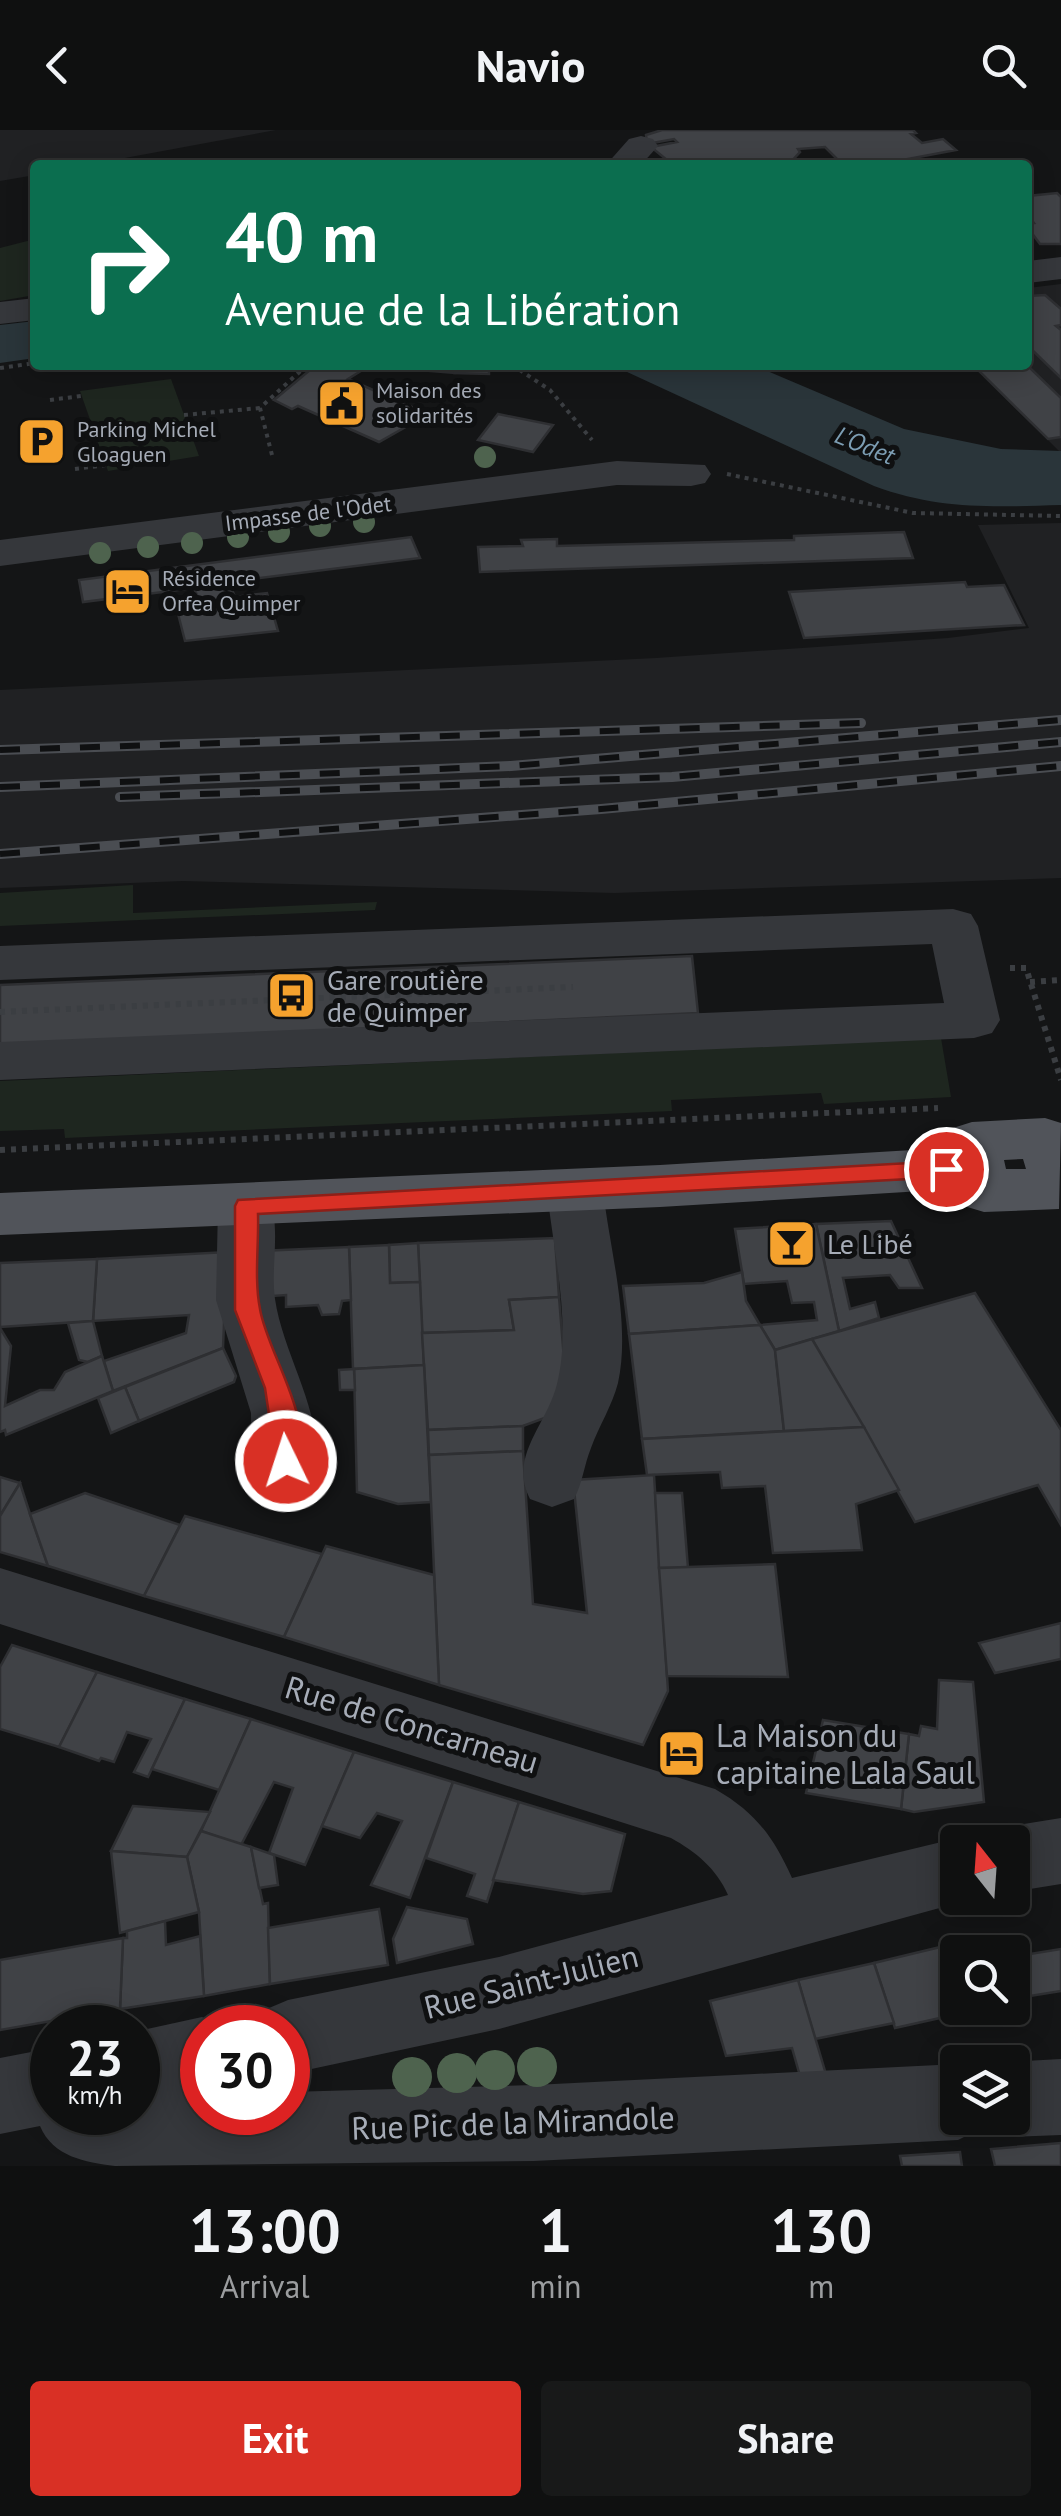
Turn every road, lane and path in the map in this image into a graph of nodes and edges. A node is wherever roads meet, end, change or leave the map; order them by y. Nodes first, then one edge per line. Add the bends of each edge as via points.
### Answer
1 (1061, 268) edge
2 (1032, 272) edge
3 (30, 310) edge
4 (0, 313) edge
5 (30, 364) edge
6 (0, 368) edge
7 (302, 370) edge
8 (521, 370) edge
9 (81, 396) dead end
10 (50, 400) dead end
11 (260, 408) junction
12 (184, 416) dead end
13 (272, 456) dead end
14 (106, 465) dead end
15 (75, 469) dead end
16 (616, 473) junction
17 (691, 474) joint
18 (1061, 516) edge
19 (0, 553) edge
20 (0, 963) edge
21 (1061, 980) edge
22 (1030, 982) dead end
23 (581, 987) dead end
24 (0, 1012) edge
25 (0, 1061) edge
26 (950, 1108) dead end
27 (0, 1150) edge
28 (1057, 1162) edge
29 (574, 1190) junction
30 (246, 1206) junction
31 (0, 1214) edge
32 (552, 1481) dead end
33 (282, 1484) dead end
34 (0, 1596) edge
35 (1061, 1851) edge
36 (1030, 1856) edge
37 (940, 1875) edge
38 (772, 1917) junction
39 (310, 2032) edge
40 (30, 2090) edge
41 (0, 2096) edge
42 (1061, 2097) edge
43 (1030, 2098) edge
44 (940, 2103) edge
45 (160, 2128) edge

1 - 2 street
3 - 4 street
5 - 6 path
7 - 11 path
8 - 16 path via 564,404
9 - 10 path
11 - 12 path
11 - 13 path
14 - 15 path
16 - 17 street, Impasse de l'Odet
16 - 19 street, Impasse de l'Odet
17 - 18 path via 768,479 932,516
20 - 25 street via 953,926 974,1020
21 - 22 path
23 - 24 path
26 - 27 path
28 - 29 main road via 1045,1138 972,1142 977,1167
29 - 30 main road
29 - 32 street via 588,1384 559,1446
30 - 31 main road
30 - 33 street via 248,1310 283,1414
34 - 38 street, Rue de Concarneau via 690,1812 742,1848
35 - 36 street
37 - 38 street, Rue Saint-Julien
38 - 39 street, Rue Saint-Julien via 499,1993
40 - 41 street
42 - 43 street
44 - 45 street, Rue Pic de la Mirandole via 534,2123

